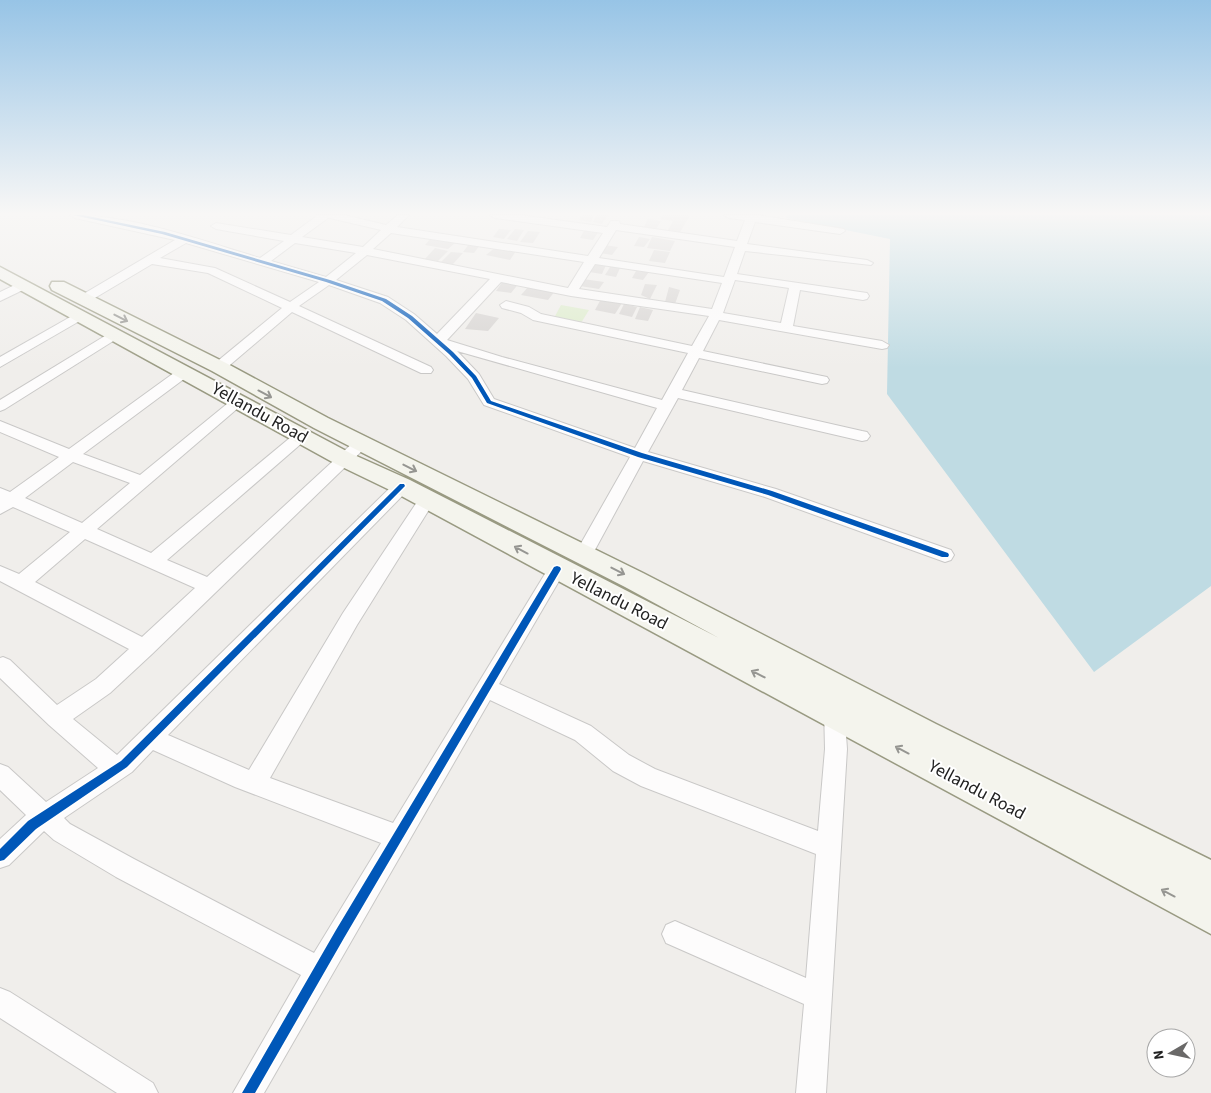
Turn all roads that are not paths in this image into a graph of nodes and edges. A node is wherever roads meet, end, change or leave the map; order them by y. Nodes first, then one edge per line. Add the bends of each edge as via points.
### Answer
1 (16, 266) edge
2 (141, 266) edge
3 (187, 266) edge
4 (276, 266) edge
5 (346, 266) edge
6 (439, 266) edge
7 (588, 266) edge
8 (632, 266) edge
9 (734, 266) edge
10 (0, 272) edge
11 (498, 278) junction
12 (730, 278) junction
13 (328, 281) junction
14 (23, 285) junction
15 (795, 286) junction
16 (571, 292) junction
17 (863, 296) dead end
18 (0, 297) edge
19 (506, 305) dead end
20 (292, 306) junction
21 (81, 308) junction
22 (716, 315) junction
23 (786, 328) junction
24 (113, 335) junction
25 (438, 342) junction
26 (882, 345) dead end
27 (695, 352) junction
28 (0, 364) edge
29 (219, 367) junction
30 (426, 370) dead end
31 (183, 373) junction
32 (822, 380) dead end
33 (670, 399) junction
34 (238, 402) junction
35 (0, 406) edge
36 (0, 426) edge
37 (302, 436) junction
38 (862, 436) dead end
39 (353, 452) junction
40 (640, 455) junction
41 (72, 456) junction
42 (143, 482) junction
43 (402, 486) junction
44 (4, 500) edge
45 (427, 500) junction
46 (85, 530) junction
47 (584, 554) junction
48 (945, 555) dead end
49 (153, 561) junction
50 (557, 569) junction
51 (0, 573) edge
52 (21, 583) junction
53 (211, 587) junction
54 (145, 648) junction
55 (1, 666) edge
56 (832, 685) junction
57 (486, 688) junction
58 (834, 713) junction
59 (56, 718) junction
60 (150, 738) junction
61 (116, 769) junction
62 (0, 775) edge
63 (254, 783) junction
64 (45, 816) junction
65 (398, 836) junction
66 (830, 847) junction
67 (0, 856) edge
68 (1211, 879) edge
69 (1211, 916) edge
70 (675, 934) dead end
71 (319, 970) junction
72 (820, 997) junction
73 (0, 1002) edge
74 (143, 1093) edge
75 (248, 1093) edge
76 (811, 1093) edge

1 - 21 main road, Yellandu Road
2 - 21 street
3 - 20 street via 211,270
4 - 13 street
5 - 13 street
6 - 11 street
7 - 16 street
8 - 12 street
9 - 12 street
10 - 14 main road, Yellandu Road
11 - 16 street
11 - 25 street
12 - 15 street
12 - 22 street
13 - 20 street
13 - 25 street via 384,300 410,317
14 - 18 street
14 - 21 main road, Yellandu Road
15 - 17 street
15 - 23 street
16 - 22 street
19 - 27 street via 537,317
20 - 29 street
20 - 30 street
21 - 24 main road, Yellandu Road
21 - 28 street
21 -> 29 main road, Yellandu Road
22 - 23 street
22 - 27 street
23 - 26 street
24 - 31 main road, Yellandu Road
24 - 35 street
25 - 33 street via 497,360
25 - 40 street via 474,378 489,402
27 - 32 street
27 - 33 street
29 -> 39 main road, Yellandu Road
31 - 34 main road, Yellandu Road
31 - 41 street
33 - 38 street
33 - 40 street
34 - 37 main road, Yellandu Road
34 - 42 street
36 - 41 street
37 - 39 main road, Yellandu Road
37 - 49 street
39 - 43 main road, Yellandu Road
39 -> 47 main road, Yellandu Road
39 - 53 street
40 - 47 street
40 - 48 street via 770,493
41 - 42 street
41 - 44 street
42 - 46 street
43 - 45 main road, Yellandu Road
43 - 60 street
44 - 46 street
50 -> 45 main road, Yellandu Road
45 - 63 street via 350,619
46 - 49 street
46 - 52 street
47 -> 56 main road, Yellandu Road
49 - 53 street
50 - 57 street
58 -> 50 main road, Yellandu Road
51 - 52 street
52 - 54 street
53 - 54 street
54 - 59 street via 103,686
55 - 59 street
56 - 58 street
56 - 68 main road, Yellandu Road
57 - 65 street
57 - 66 street via 583,733 620,764 649,778
58 - 66 street via 836,749
69 -> 58 main road, Yellandu Road
59 - 61 street
60 - 61 street
60 - 63 street
61 - 64 street
62 - 64 street
63 - 65 street
64 - 67 street
64 - 71 street via 62,832 125,868
65 - 71 street
66 - 72 street
70 - 72 street
71 - 75 street
72 - 76 street
73 - 74 street

